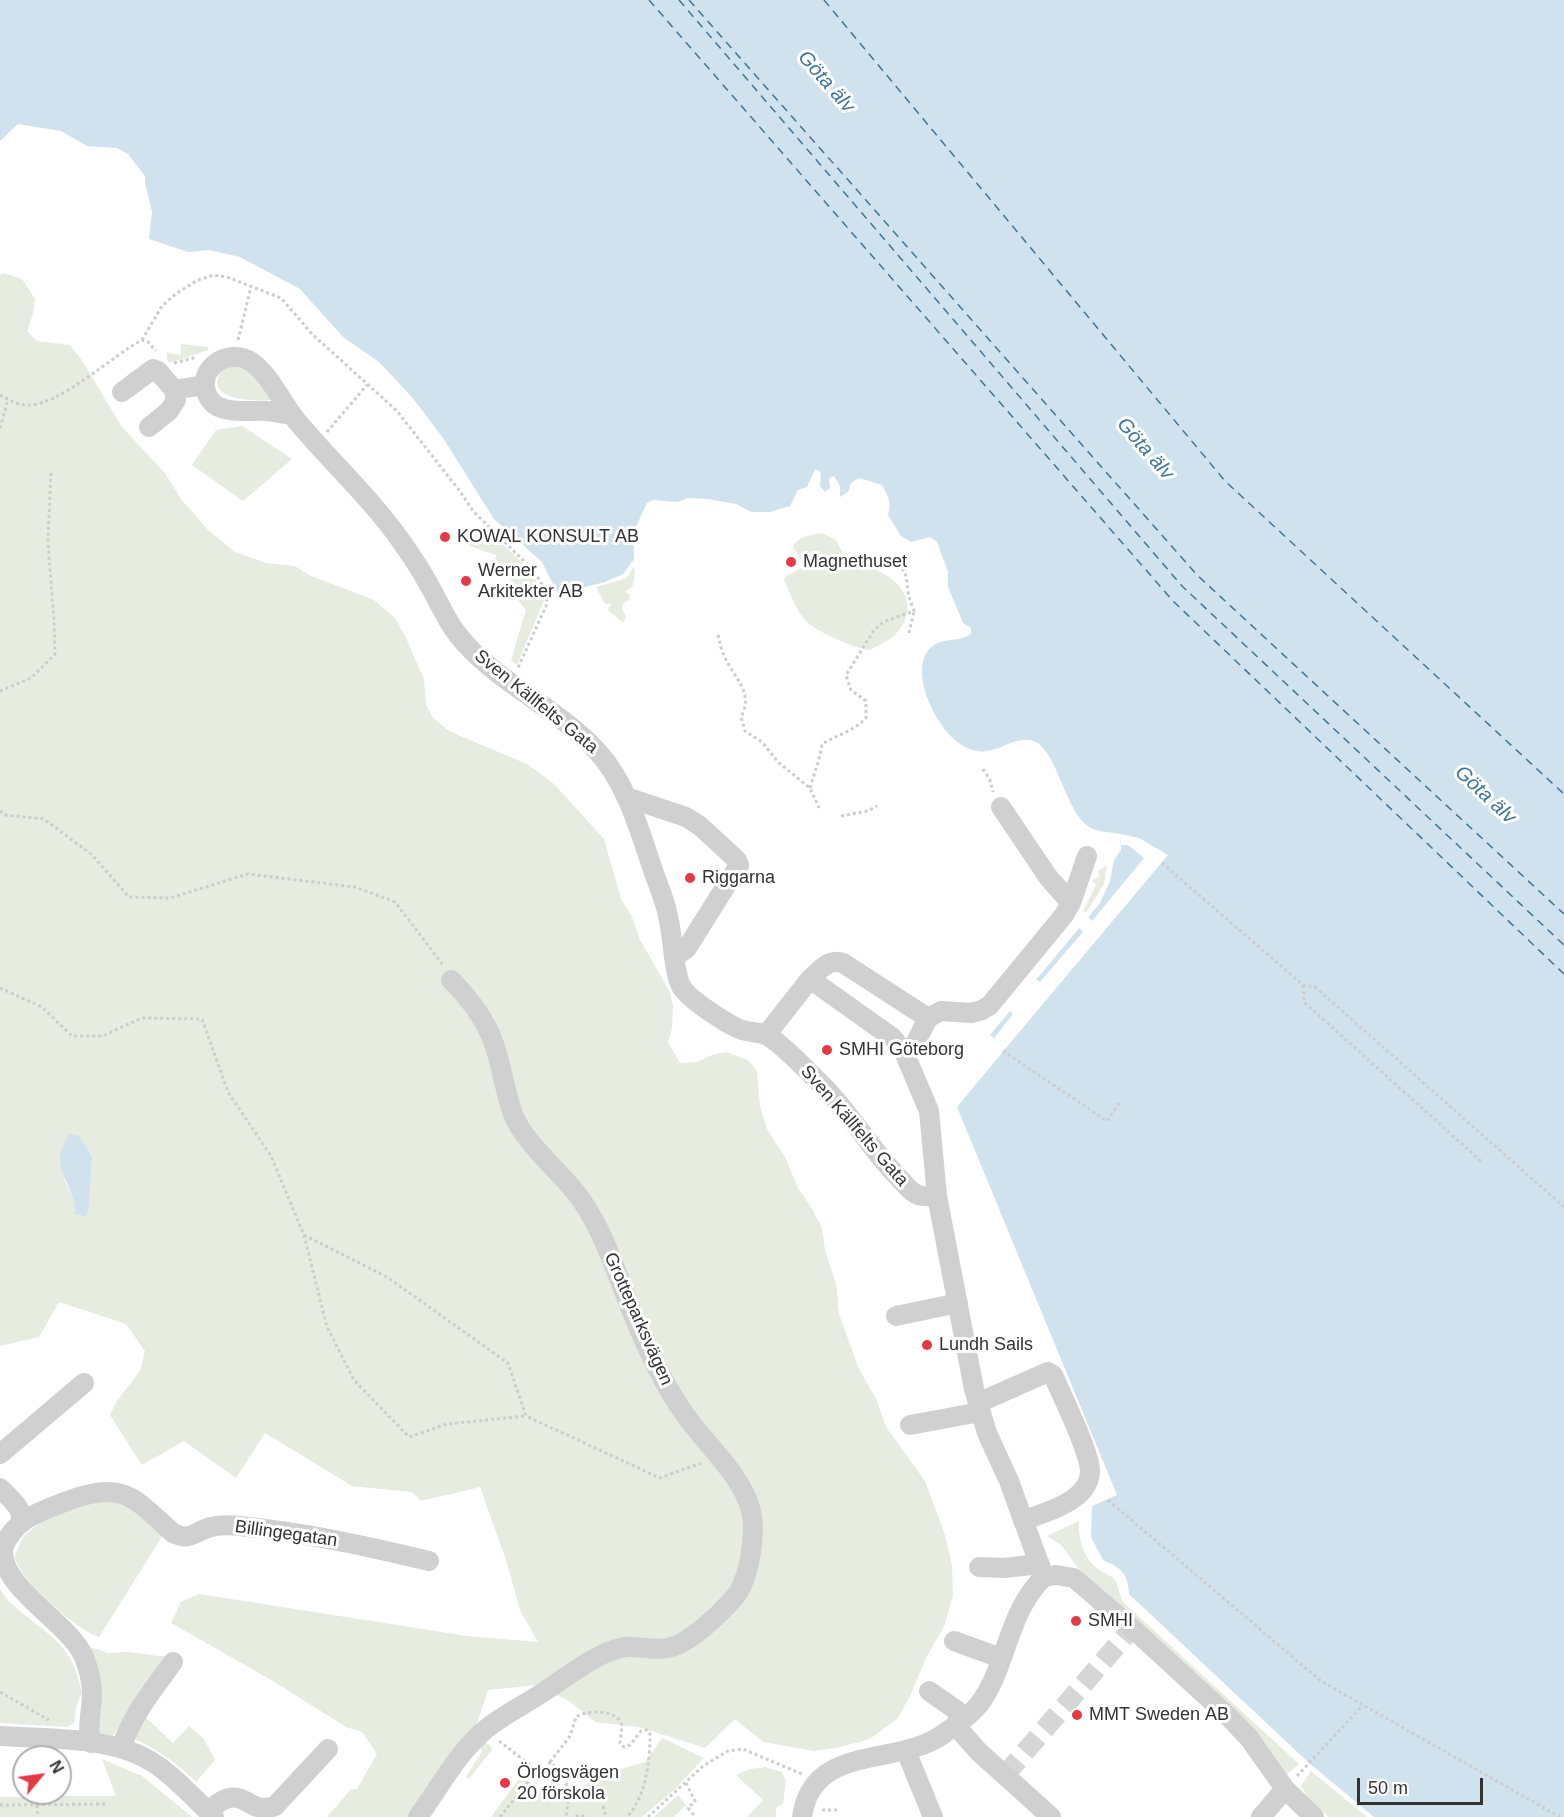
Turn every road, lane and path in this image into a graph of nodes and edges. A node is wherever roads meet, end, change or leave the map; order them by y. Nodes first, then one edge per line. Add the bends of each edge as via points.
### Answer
1 (251, 287) junction
2 (142, 340) dead end
3 (236, 347) dead end
4 (93, 373) dead end
5 (204, 385) junction
6 (367, 386) junction
7 (174, 390) junction
8 (122, 392) dead end
9 (0, 395) edge
10 (8, 400) junction
11 (292, 415) junction
12 (149, 427) dead end
13 (0, 428) edge
14 (325, 435) dead end
15 (51, 471) dead end
16 (892, 559) dead end
17 (914, 611) junction
18 (909, 633) dead end
19 (718, 635) dead end
20 (511, 682) junction
21 (0, 691) edge
22 (983, 769) dead end
23 (810, 789) junction
24 (626, 796) junction
25 (877, 806) dead end
26 (1001, 807) joint
27 (819, 808) dead end
28 (0, 811) edge
29 (841, 816) dead end
30 (1087, 856) dead end
31 (1162, 863) dead end
32 (1071, 903) junction
33 (675, 957) junction
34 (810, 979) junction
35 (451, 980) joint
36 (1304, 985) junction
37 (0, 988) edge
38 (928, 1018) junction
39 (766, 1035) junction
40 (1003, 1051) dead end
41 (904, 1052) junction
42 (1120, 1102) dead end
43 (1482, 1162) dead end
44 (937, 1196) junction
45 (1564, 1207) edge
46 (304, 1235) junction
47 (958, 1303) junction
48 (896, 1316) dead end
49 (84, 1383) dead end
50 (979, 1407) junction
51 (526, 1416) junction
52 (910, 1425) dead end
53 (0, 1454) edge
54 (719, 1457) junction
55 (0, 1488) edge
56 (1107, 1500) dead end
57 (1023, 1521) junction
58 (21, 1522) junction
59 (429, 1561) dead end
60 (979, 1567) dead end
61 (1042, 1571) junction
62 (954, 1641) dead end
63 (1001, 1658) junction
64 (173, 1662) dead end
65 (928, 1691) dead end
66 (0, 1692) edge
67 (1363, 1705) junction
68 (961, 1721) junction
69 (52, 1722) dead end
70 (485, 1730) junction
71 (0, 1736) edge
72 (92, 1743) junction
73 (121, 1748) junction
74 (328, 1749) dead end
75 (906, 1750) junction
76 (550, 1762) junction
77 (1309, 1763) dead end
78 (538, 1770) junction
79 (817, 1781) junction
80 (686, 1783) junction
81 (1285, 1789) junction
82 (108, 1804) dead end
83 (37, 1805) edge
84 (72, 1805) edge
85 (603, 1806) dead end
86 (838, 1810) dead end
87 (211, 1814) edge
88 (810, 1814) edge
89 (38, 1817) edge
90 (418, 1817) edge
91 (500, 1817) edge
92 (566, 1817) edge
93 (576, 1817) edge
94 (586, 1817) edge
95 (606, 1817) edge
96 (627, 1817) edge
97 (648, 1817) edge
98 (690, 1817) edge
99 (933, 1817) edge
100 (1051, 1817) edge
101 (1262, 1817) edge
102 (1314, 1817) edge
103 (1560, 1817) edge

1 - 2 path via 214,275 198,280 162,306
1 - 3 path
1 - 6 path via 281,298
4 - 10 path via 49,400 27,405
5 - 7 street
5 - 11 street via 216,406
5 - 11 street, Sven Källfelts Gata via 214,363 232,356 240,358 252,363 273,385
6 - 14 path
6 - 20 path via 397,411 473,511 533,570 545,589 546,606
7 - 8 street via 153,369
7 - 12 street via 176,400 169,411
9 - 10 path
10 - 13 path
11 - 20 street, Sven Källfelts Gata via 384,519 427,580 459,637
15 - 21 path via 48,542 55,654 31,678
16 - 17 path via 909,580 908,594
17 - 18 path
17 - 23 path via 874,630 846,675 851,690 866,701 866,718 856,728 822,744
19 - 23 path via 722,653 744,690 746,707 741,717 745,731 762,742 779,763
20 - 24 street, Sven Källfelts Gata via 598,752
22 - 26 path
23 - 27 path
24 - 33 street, Sven Källfelts Gata via 668,915
24 - 33 street via 686,817 739,865 687,948
25 - 29 path
26 - 32 street via 1048,877
28 - 35 path via 5,815 44,819 91,854 129,897 170,898 248,874 356,887 395,902
30 - 32 street
31 - 36 path
32 - 38 street via 990,1005 971,1013 941,1011
33 - 39 street, Sven Källfelts Gata via 678,978 689,997 739,1029
34 - 38 street via 830,962 837,961
34 - 39 street
34 - 41 street via 893,1038
35 - 54 street, Grotteparksvägen via 463,992 494,1043 521,1130 583,1202 612,1257 659,1372 686,1417
36 - 43 path via 1304,1002
36 - 45 path via 1316,987
37 - 46 path via 42,1007 72,1036 103,1036 142,1017 202,1019 228,1092 271,1156
38 - 41 street via 915,1044
39 - 44 street, Sven Källfelts Gata via 828,1091 910,1190 920,1196
40 - 42 path via 1107,1122
41 - 44 street via 929,1111
44 - 47 street
46 - 51 path via 387,1277 508,1363
46 - 51 path via 327,1327 354,1380 409,1437 447,1424
47 - 48 street
47 - 50 street
49 - 53 street
50 - 52 street
50 - 57 street
50 - 57 street via 1048,1372 1053,1375 1082,1443 1090,1473 1088,1483 1069,1502
51 - 54 path via 660,1478
54 - 70 street, Grotteparksvägen via 742,1491 752,1522 747,1572 734,1598 690,1638 668,1648 638,1646 611,1650
55 - 58 street via 20,1509
56 - 67 path via 1321,1681
57 - 61 street
58 - 59 street, Billingegatan via 76,1498 109,1491 134,1498 180,1536 192,1536 212,1526 240,1526 348,1542
58 - 72 street, Billingegatan via 6,1539 2,1566 16,1588 67,1635 84,1657 92,1697 88,1732
60 - 61 street
61 - 63 street via 1016,1617
61 - 81 street via 1074,1578 1132,1628 1230,1718
62 - 63 street
63 - 68 street via 982,1699
64 - 73 street via 127,1728
65 - 68 street
66 - 69 path
67 - 77 path
67 - 103 path
68 - 75 street via 939,1737
68 - 100 street via 978,1752
70 - 78 path
70 - 90 street, Grotteparksvägen
71 - 72 street
72 - 73 street
73 - 87 street via 153,1762
74 - 87 street via 275,1806 261,1808 235,1797 220,1800
75 - 79 street via 844,1765
75 - 99 street
76 - 78 path via 542,1774
76 - 92 path via 564,1775 569,1795
76 - 96 path via 570,1736 576,1717 587,1711 614,1715 619,1720 620,1743 624,1747 647,1730 650,1742 643,1788
78 - 91 path
79 - 80 path via 736,1749 710,1761
79 - 88 street via 807,1797
80 - 97 path
80 - 98 path via 695,1801 688,1808 693,1814
81 - 101 street
81 - 102 street
82 - 84 path
83 - 89 path
85 - 95 path
86 - 88 path
93 - 94 path

